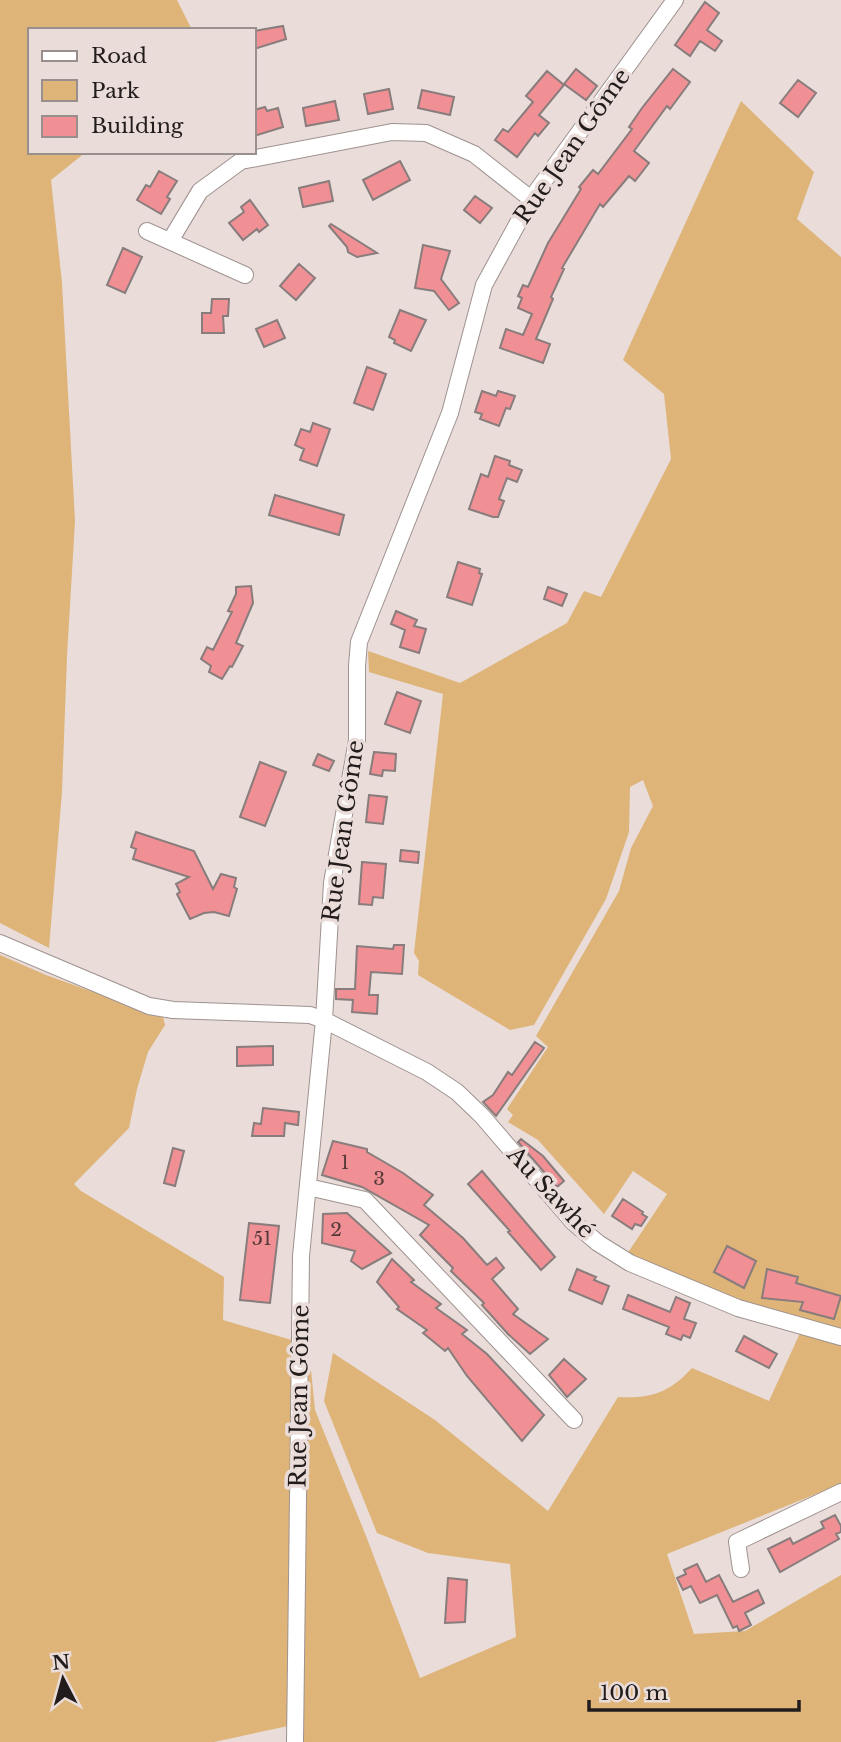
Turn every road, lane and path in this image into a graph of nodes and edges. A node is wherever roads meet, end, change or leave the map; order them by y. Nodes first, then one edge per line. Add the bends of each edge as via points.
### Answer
1 (675, 0) edge
2 (531, 199) junction
3 (147, 231) dead end
4 (170, 242) junction
5 (245, 275) dead end
6 (0, 943) edge
7 (324, 1020) junction
8 (308, 1187) junction
9 (841, 1337) edge
10 (574, 1420) dead end
11 (841, 1492) edge
12 (741, 1569) dead end
13 (295, 1742) edge

1 - 2 street, Rue Jean Gôme
2 - 4 street via 474,154 426,133 392,132 241,160 200,191
2 - 7 street, Rue Jean Gôme via 484,285 450,412 359,642 357,740 334,862
3 - 4 street
4 - 5 street
6 - 7 street, Au Sawhé via 149,1006 310,1015
7 - 8 street, Rue Jean Gôme
7 - 9 street, Au Sawhé via 457,1092 573,1222 629,1263 738,1308
8 - 10 street via 365,1200
8 - 13 street, Rue Jean Gôme via 301,1256
11 - 12 street via 737,1542

